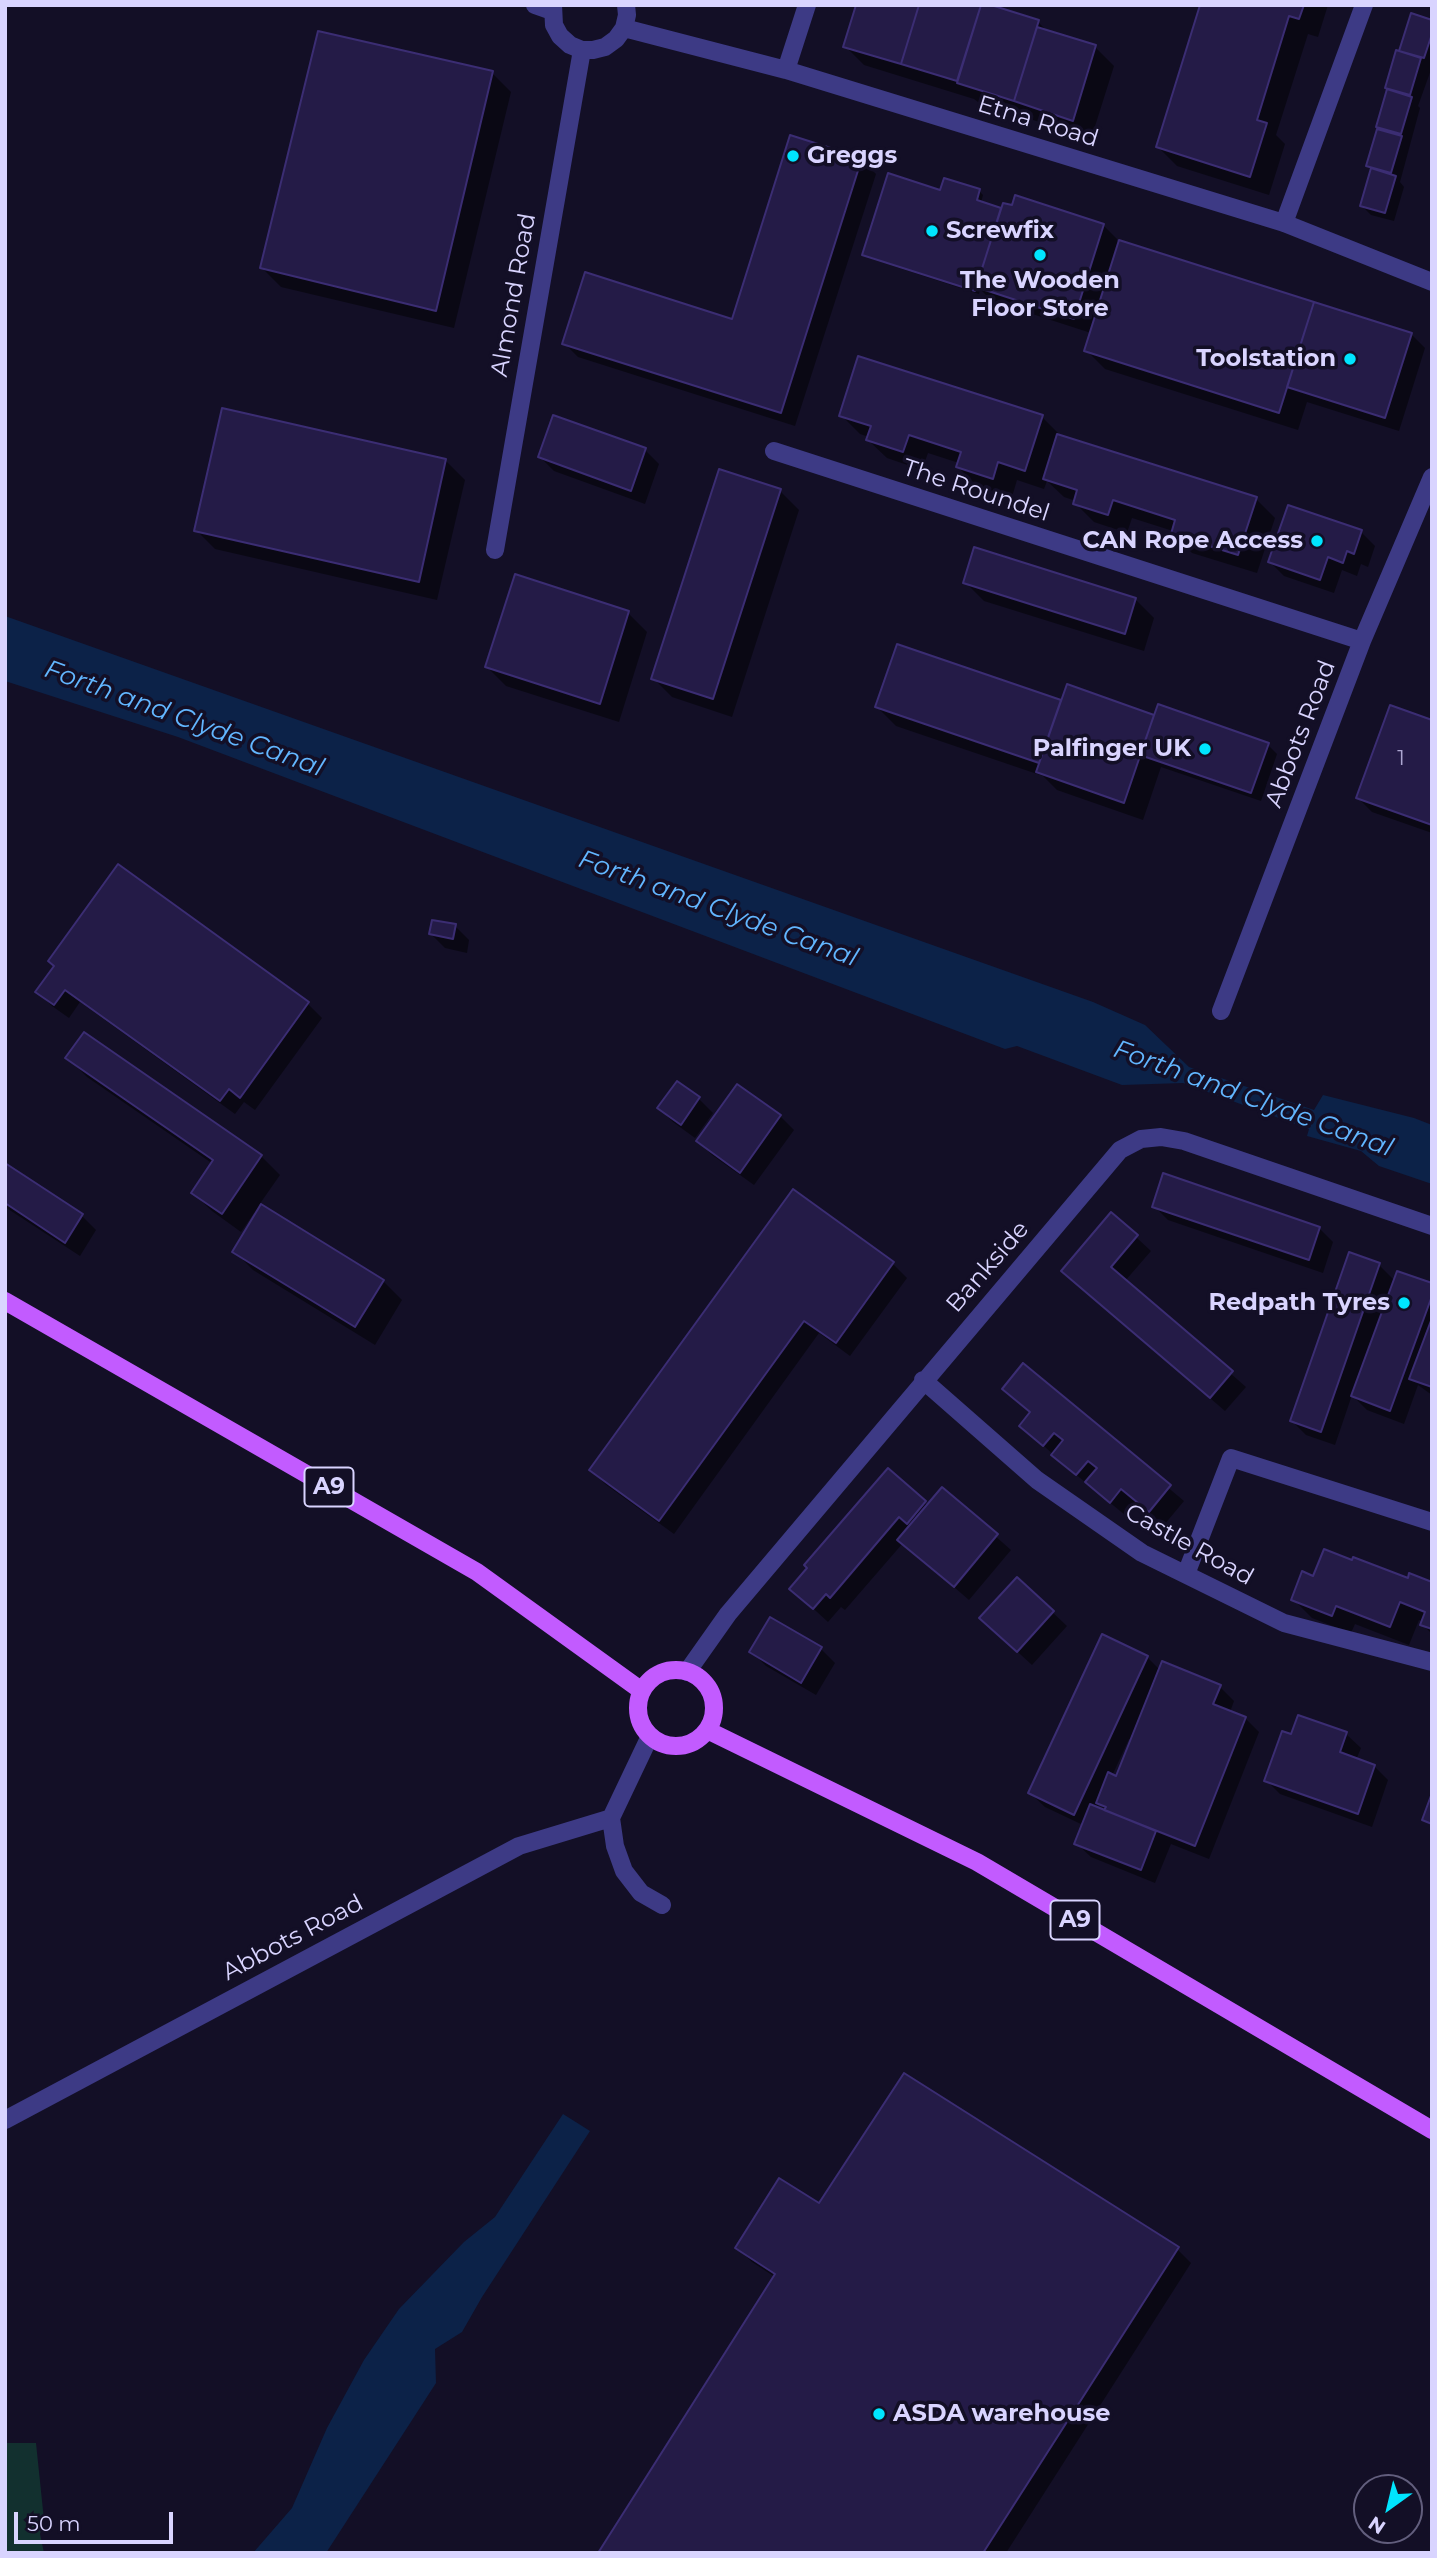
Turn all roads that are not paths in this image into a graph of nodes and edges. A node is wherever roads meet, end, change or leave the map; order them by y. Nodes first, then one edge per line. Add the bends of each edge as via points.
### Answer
1 (626, 5) edge
2 (807, 5) edge
3 (1364, 5) edge
4 (547, 7) edge
5 (624, 28) junction
6 (582, 50) junction
7 (786, 70) junction
8 (1283, 223) junction
9 (1432, 282) edge
10 (774, 451) dead end
11 (1432, 477) edge
12 (495, 550) dead end
13 (1362, 641) junction
14 (1222, 1011) dead end
15 (1432, 1226) edge
16 (5, 1301) edge
17 (923, 1380) junction
18 (1432, 1522) edge
19 (1186, 1574) junction
20 (1432, 1662) edge
21 (687, 1672) junction
22 (642, 1691) junction
23 (707, 1730) junction
24 (650, 1736) junction
25 (611, 1818) junction
26 (662, 1905) dead end
27 (5, 2120) edge
28 (1432, 2130) edge

1 - 5 street
2 - 7 street
3 - 8 street
4 - 6 street via 560,36
5 - 6 street via 606,47
5 - 7 street, Etna Road
6 - 12 street, Almond Road
7 - 8 street, Etna Road
8 - 9 street, Etna Road
10 - 13 street, The Roundel
11 - 13 street, Abbots Road
13 - 14 street, Abbots Road
15 - 17 street, Bankside via 1184,1141 1141,1139 1120,1150
16 - 22 main road, A9 via 477,1573
17 - 19 street, Castle Road via 1037,1480 1142,1553
17 - 21 street, Bankside via 728,1614
18 - 19 street via 1231,1458
19 - 20 street, Castle Road via 1284,1623
21 - 22 main road via 661,1674
21 - 23 main road via 709,1689 713,1717
22 - 24 main road via 638,1713
23 - 24 main road via 686,1745 660,1743
23 - 28 main road, A9 via 977,1862
24 - 25 street
25 - 26 street via 624,1871 641,1893
25 - 27 street, Abbots Road via 519,1846

